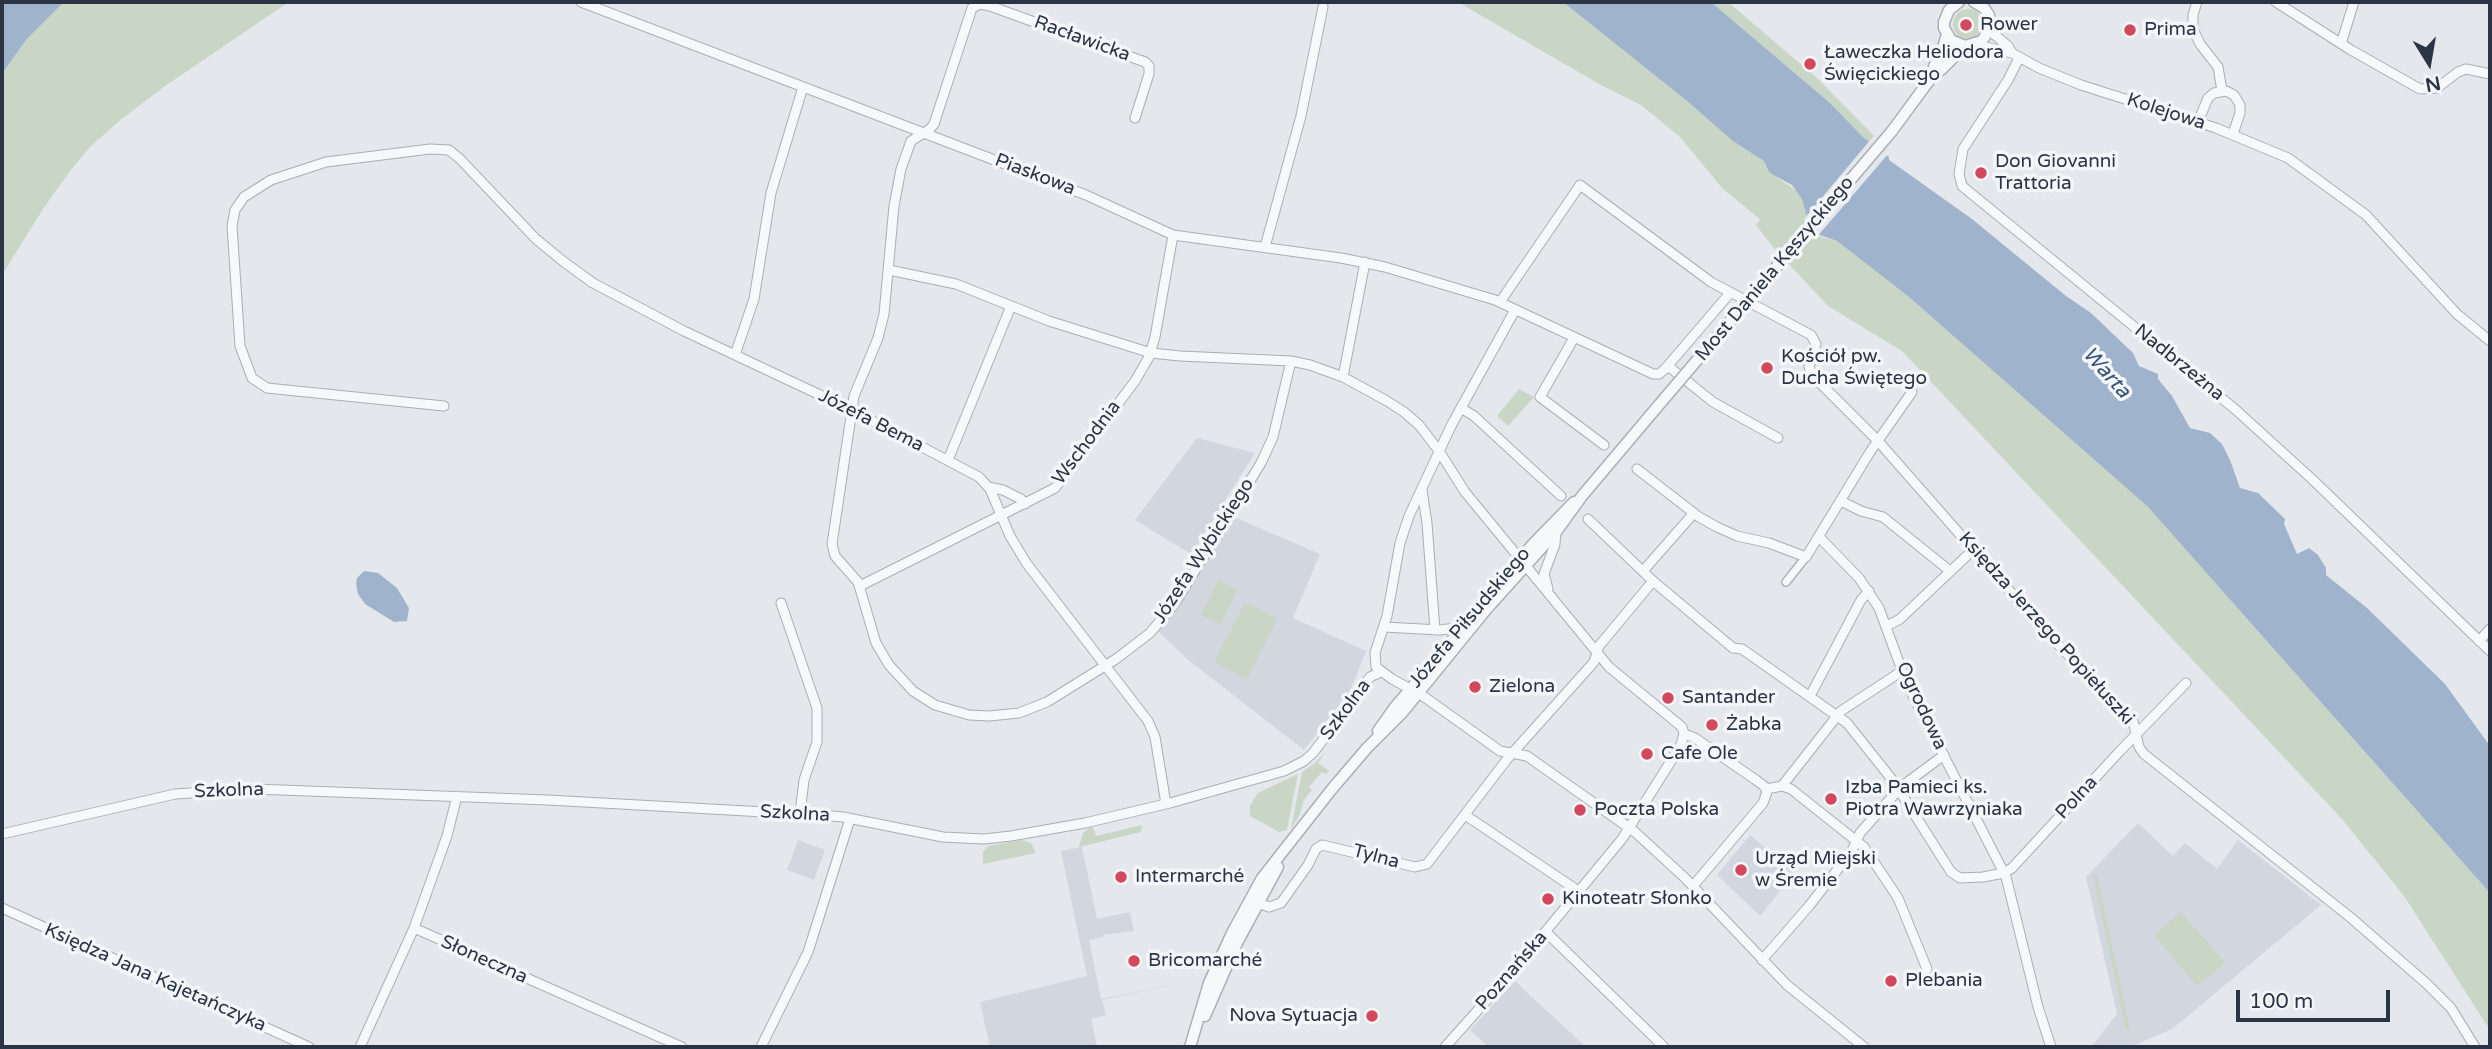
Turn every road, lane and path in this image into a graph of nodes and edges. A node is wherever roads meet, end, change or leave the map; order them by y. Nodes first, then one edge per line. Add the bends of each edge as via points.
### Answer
1 (581, 2) edge
2 (1942, 2) edge
3 (1959, 2) edge
4 (2197, 2) edge
5 (2276, 2) edge
6 (2354, 2) edge
7 (1981, 4) edge
8 (1323, 7) dead end
9 (1945, 15) junction
10 (1989, 30) junction
11 (1947, 34) junction
12 (2341, 44) junction
13 (1970, 46) junction
14 (2015, 56) junction
15 (1934, 74) junction
16 (2490, 74) edge
17 (803, 87) junction
18 (2222, 91) junction
19 (1135, 118) dead end
20 (2198, 122) junction
21 (924, 132) junction
22 (2233, 134) junction
23 (1173, 235) junction
24 (1265, 247) junction
25 (1365, 262) junction
26 (889, 270) junction
27 (1730, 293) junction
28 (1500, 302) junction
29 (1011, 306) junction
30 (1514, 310) junction
31 (1577, 340) junction
32 (2490, 341) edge
33 (1151, 353) junction
34 (735, 355) junction
35 (1291, 361) junction
36 (1668, 366) junction
37 (1343, 377) junction
38 (1912, 393) dead end
39 (444, 406) dead end
40 (1658, 406) joint
41 (1461, 408) junction
42 (852, 410) junction
43 (1778, 438) dead end
44 (1878, 441) junction
45 (1604, 445) dead end
46 (1439, 451) junction
47 (948, 460) junction
48 (1637, 468) dead end
49 (988, 487) junction
50 (1422, 490) junction
51 (1561, 496) dead end
52 (1582, 496) junction
53 (1840, 501) junction
54 (1025, 504) junction
55 (1694, 513) junction
56 (1001, 516) junction
57 (1588, 519) dead end
58 (1556, 533) junction
59 (1819, 537) junction
60 (1974, 548) junction
61 (1806, 557) junction
62 (1524, 563) junction
63 (1643, 571) junction
64 (1950, 571) junction
65 (1653, 581) junction
66 (1786, 582) dead end
67 (860, 586) junction
68 (1548, 591) junction
69 (1869, 591) junction
70 (781, 603) dead end
71 (1887, 625) junction
72 (1384, 627) junction
73 (1464, 627) junction
74 (2490, 629) edge
75 (1435, 630) junction
76 (2479, 641) junction
77 (1597, 651) junction
78 (2490, 651) edge
79 (1106, 665) junction
80 (1902, 671) junction
81 (1381, 672) junction
82 (2186, 683) dead end
83 (1415, 690) junction
84 (1810, 696) junction
85 (1838, 715) junction
86 (1684, 734) junction
87 (2136, 734) junction
88 (1514, 753) junction
89 (1944, 755) junction
90 (1782, 786) junction
91 (1766, 789) junction
92 (1899, 789) junction
93 (457, 796) junction
94 (1167, 804) junction
95 (800, 814) junction
96 (1465, 815) junction
97 (850, 819) junction
98 (1629, 827) junction
99 (2, 834) edge
100 (1296, 837) junction
101 (1857, 841) junction
102 (2004, 873) junction
103 (1693, 886) junction
104 (1580, 892) junction
105 (1258, 903) junction
106 (2, 908) edge
107 (414, 928) junction
108 (1546, 932) junction
109 (1762, 960) junction
110 (1927, 969) dead end
111 (309, 1047) edge
112 (360, 1047) edge
113 (682, 1047) edge
114 (761, 1047) edge
115 (1191, 1047) edge
116 (1445, 1047) edge
117 (1664, 1047) edge
118 (1864, 1047) edge
119 (2052, 1047) edge
120 (2475, 1047) edge

1 - 17 street, Piaskowa
2 - 9 street
3 - 9 street
4 - 18 street via 2193,29 2216,64
5 - 12 street
6 - 12 street
7 - 10 street
8 - 24 street via 1298,129
9 - 11 street
10 - 13 street via 1982,41
10 - 14 street, Kolejowa
11 - 13 street via 1958,44
11 - 15 street
12 - 16 street via 2420,89 2437,88 2466,69
13 - 14 street, Kolejowa
13 - 15 street
14 - 20 street, Kolejowa via 2070,81
14 - 76 street, Nadbrzeżna via 2008,80 1962,149 1962,186 2236,410
15 - 40 street, Most Daniela Kęszyckiego, bridge via 1892,131
17 - 21 street, Piaskowa
17 - 34 street via 771,193 754,299
18 - 20 street via 2208,98
18 - 22 street via 2234,95 2240,105
19 - 21 street, Racławicka via 1149,74 1147,63 980,4 970,12 934,124
20 - 22 street, Kolejowa
21 - 23 street, Piaskowa via 1109,204
21 - 26 street, Józefa Wybickiego via 911,141 901,169
22 - 32 street, Kolejowa via 2281,154 2371,220 2457,314
23 - 24 street, Piaskowa
23 - 33 street, Wschodnia
24 - 25 street, Piaskowa
25 - 28 street, Piaskowa
25 - 37 street
26 - 29 street via 956,284
26 - 42 street, Józefa Wybickiego via 883,323
27 - 28 street via 1580,185
27 - 36 street
27 - 44 street, Księdza Jerzego Popiełuszki via 1814,338 1816,348 1809,367 1813,376
28 - 30 street, Piaskowa
29 - 33 street
29 - 47 street
30 - 31 street, Piaskowa
30 - 41 street
31 - 36 street, Piaskowa via 1649,373 1659,374
31 - 45 street via 1540,397
33 - 35 street
33 - 54 street, Wschodnia via 1060,481
34 - 39 street, Józefa Bema via 583,276 530,233 449,150 315,164 251,192 239,204 232,226 240,346 252,378 261,386
34 - 42 street, Józefa Bema
35 - 37 street
35 - 79 street, Józefa Wybickiego via 1268,450 1191,579 1150,633
36 - 43 street via 1705,396
37 - 46 street via 1405,412
38 - 44 street
40 - 52 street, Józefa Piłsudskiego
41 - 46 street
41 - 51 street
42 - 47 street, Józefa Bema
42 - 67 street, Józefa Wybickiego via 832,547
44 - 53 street
44 - 60 street, Księdza Jerzego Popiełuszki
46 - 50 street
46 - 62 street via 1465,492
47 - 49 street, Józefa Bema
48 - 55 street
49 - 54 street via 1003,490
49 - 56 street, Józefa Bema
50 - 72 street via 1402,535
50 - 75 street
52 - 58 street, Józefa Piłsudskiego
52 - 62 street, Józefa Piłsudskiego via 1561,513
53 - 59 street
53 - 64 street via 1883,517
54 - 56 street, Wschodnia
55 - 61 street via 1732,535
55 - 63 street
56 - 67 street, Wschodnia
56 - 79 street, Józefa Bema via 1032,570
57 - 63 street
58 - 62 street, Józefa Piłsudskiego
58 - 68 street via 1544,573
59 - 61 street
59 - 69 street, Ogrodowa
60 - 64 street
60 - 87 street, Księdza Jerzego Popiełuszki via 2043,629 2133,721
61 - 66 street
62 - 68 street
62 - 73 street, Józefa Piłsudskiego
62 - 83 street, Józefa Piłsudskiego
63 - 65 street
64 - 71 street
65 - 77 street, Tylna
65 - 84 street via 1733,648 1742,649
67 - 79 street, Józefa Wybickiego via 876,643 889,665 920,696 952,711 989,716 1027,710 1057,697
68 - 77 street
69 - 71 street, Ogrodowa
69 - 84 street
70 - 95 street via 817,708 817,742 804,780
71 - 80 street, Ogrodowa
72 - 75 street
72 - 81 street via 1374,657
73 - 75 street
73 - 83 street, Józefa Piłsudskiego
74 - 76 street
76 - 78 street, Nadbrzeżna
77 - 86 street via 1612,670 1679,724
77 - 88 street, Tylna via 1594,662
79 - 94 street, Józefa Bema via 1151,726
80 - 85 street
80 - 89 street, Ogrodowa
81 - 83 street, Szkolna
81 - 94 street, Szkolna via 1370,677 1304,761 1268,777
82 - 87 street, Polna
83 - 88 street, Szkolna via 1500,751
83 - 100 street, Józefa Piłsudskiego
84 - 85 street
85 - 90 street
85 - 92 street
86 - 91 street
86 - 98 street, Poznańska
87 - 102 street, Polna
87 - 120 street, Księdza Jerzego Popiełuszki via 2147,757 2350,917 2427,984 2451,1008
88 - 96 street, Tylna
88 - 98 street, Szkolna via 1528,756
89 - 92 street
89 - 102 street, Ogrodowa
90 - 91 street
90 - 101 street
91 - 103 street via 1763,803
92 - 101 street
92 - 102 street via 1953,874 1969,878
93 - 95 street, Szkolna
93 - 99 street, Szkolna via 205,791 164,796
93 - 107 street
94 - 97 street, Szkolna via 1069,827 984,839 934,836
95 - 97 street, Szkolna
96 - 104 street
96 - 105 street, Tylna via 1423,866 1322,845 1281,903 1269,907
97 - 114 street via 808,952
98 - 103 street, Szkolna
98 - 104 street, Poznańska
100 - 105 street, Józefa Piłsudskiego
100 - 115 street, Józefa Piłsudskiego via 1262,878 1226,944 1209,983
101 - 109 street
101 - 110 street via 1898,898
102 - 119 street, Ogrodowa
103 - 109 street, Szkolna
104 - 108 street, Poznańska
105 - 115 street, Józefa Piłsudskiego
106 - 111 street, Księdza Jana Kajetańczyka
107 - 112 street
107 - 113 street, Słoneczna
108 - 116 street, Poznańska
108 - 117 street
109 - 118 street, Szkolna

